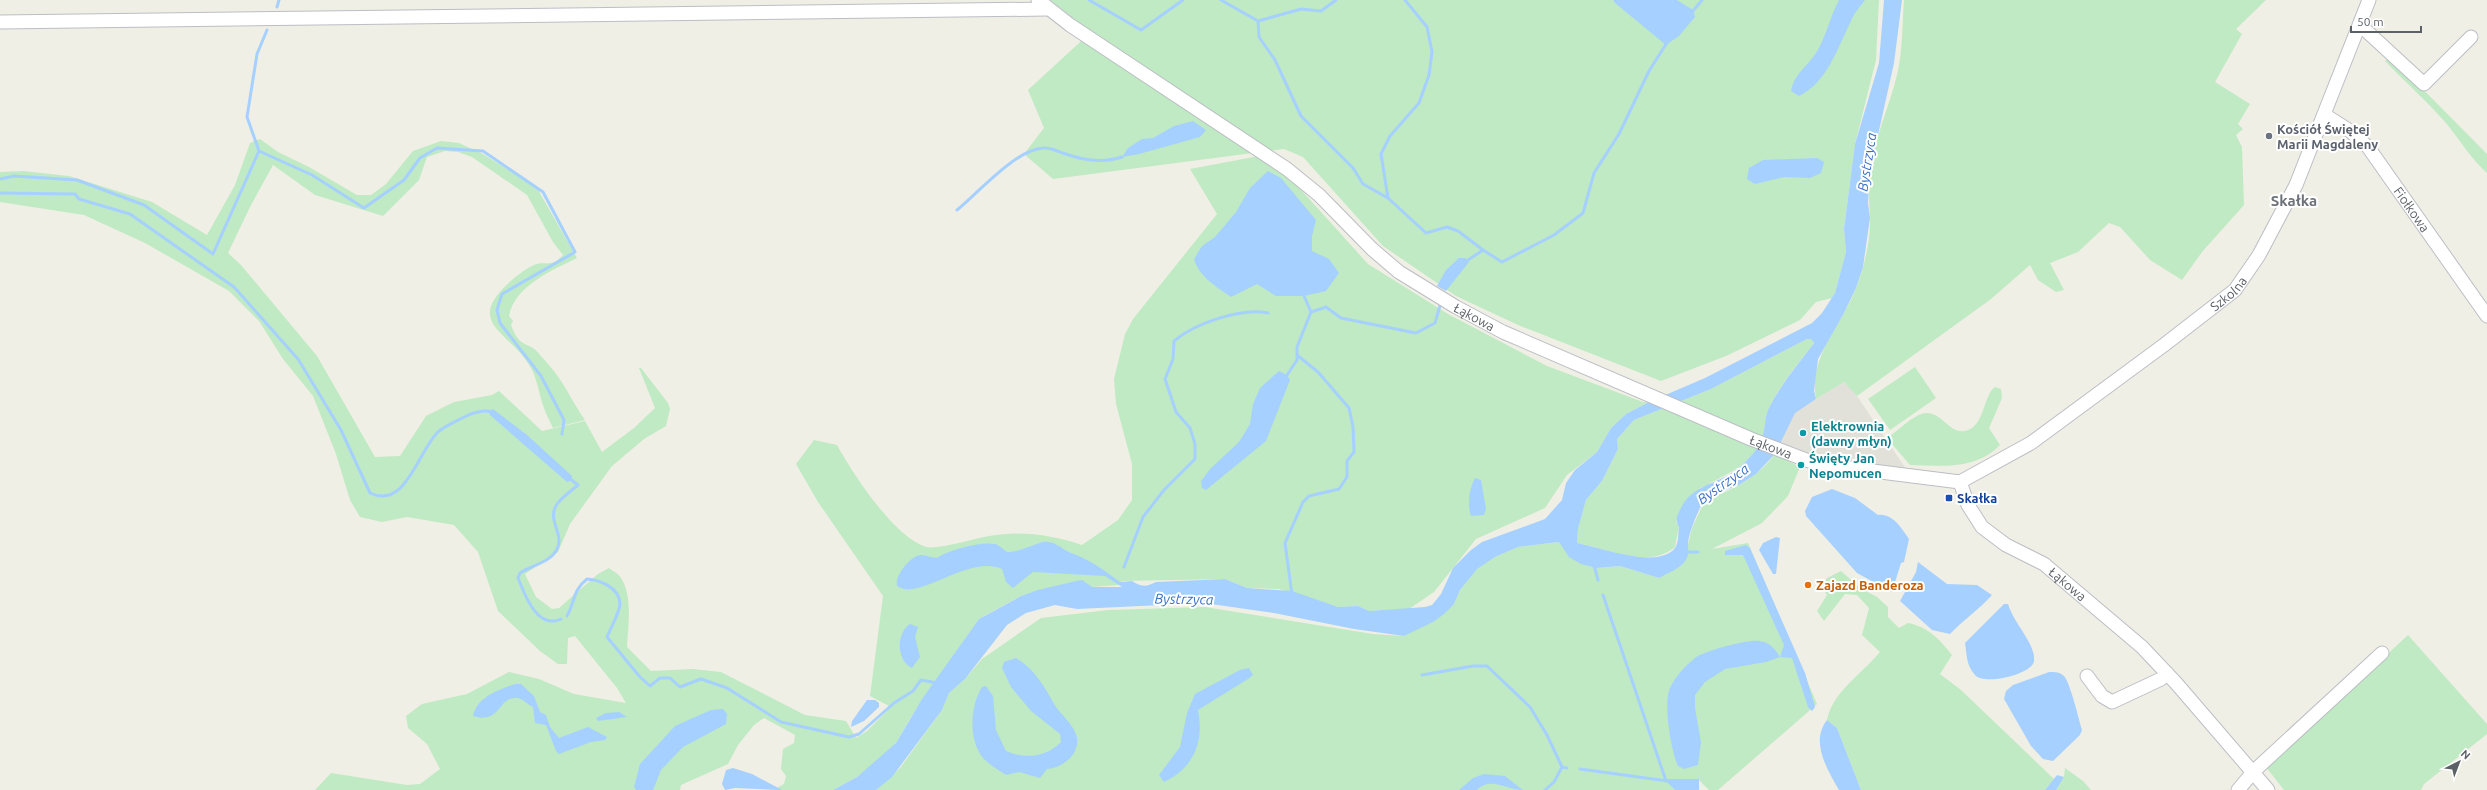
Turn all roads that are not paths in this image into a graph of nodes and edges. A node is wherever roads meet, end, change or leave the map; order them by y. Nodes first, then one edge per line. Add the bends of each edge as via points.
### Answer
1 (2369, 0) edge
2 (1042, 4) edge
3 (0, 22) edge
4 (2360, 25) junction
5 (2471, 37) dead end
6 (2326, 115) junction
7 (2487, 316) edge
8 (1960, 482) junction
9 (2382, 653) dead end
10 (2167, 673) junction
11 (2087, 676) dead end
12 (2254, 771) junction
13 (2238, 790) edge
14 (2268, 790) edge

1 - 4 street, Szkolna
2 - 3 street
2 - 8 street, Łąkowa via 1287,169 1319,195 1385,261 1425,289 1503,332 1758,442 1817,464
4 - 5 street via 2424,84
4 - 6 street, Szkolna
6 - 7 street, Fiołkowa via 2368,147
6 - 8 street, Szkolna via 2279,220 2235,290 2031,443
8 - 10 street, Łąkowa via 1968,505 1988,532 2054,571 2118,625
9 - 12 street
10 - 11 street via 2161,679 2112,702 2102,696
10 - 12 street, Łąkowa
12 - 13 street
12 - 14 street, Łąkowa

